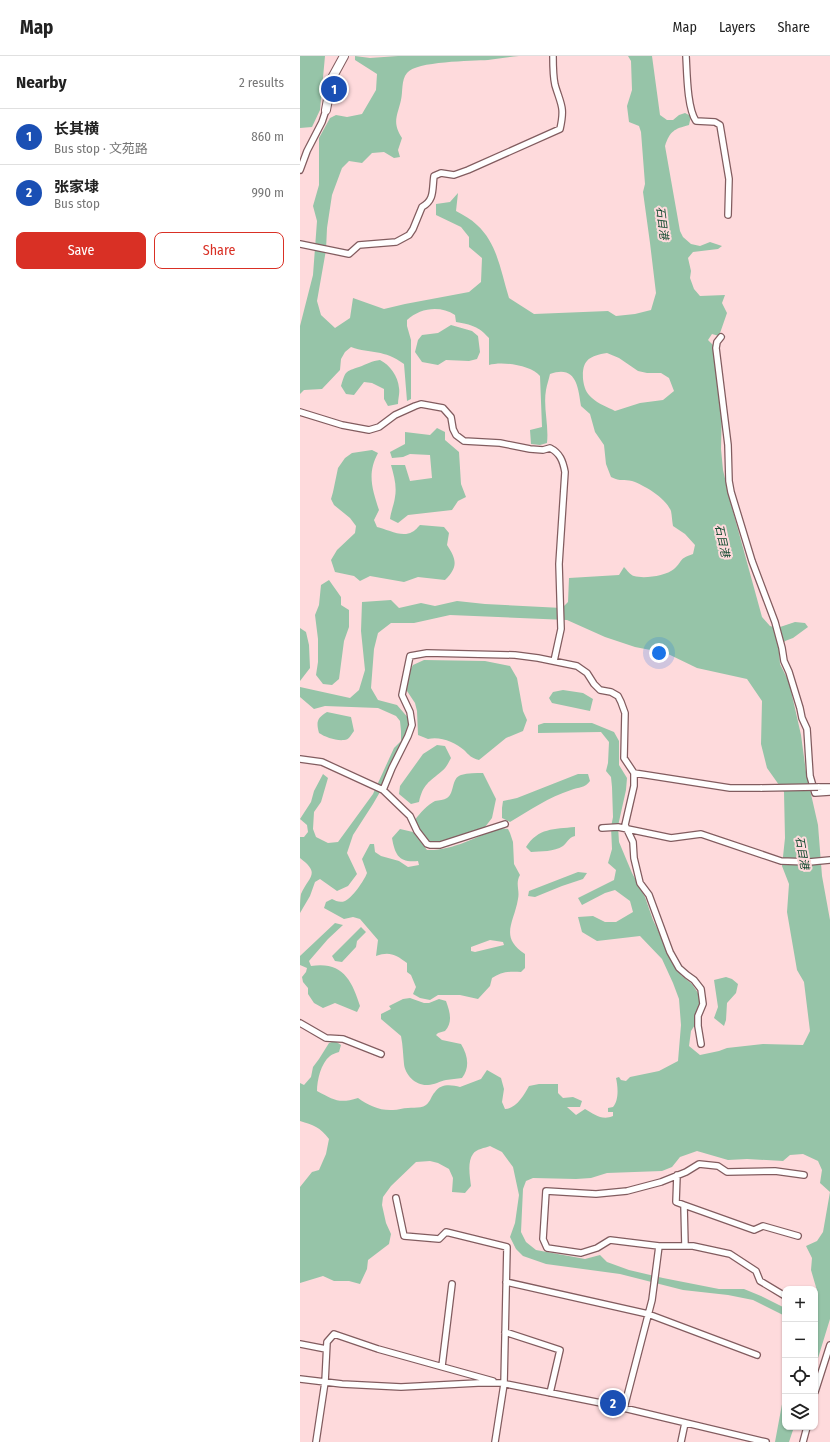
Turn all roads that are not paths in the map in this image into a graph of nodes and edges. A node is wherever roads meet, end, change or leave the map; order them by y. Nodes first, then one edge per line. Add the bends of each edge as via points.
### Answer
1 (337, 56) edge
2 (344, 56) edge
3 (553, 56) edge
4 (686, 56) edge
5 (326, 110) junction
6 (300, 170) edge
7 (728, 215) dead end
8 (300, 244) edge
9 (721, 337) dead end
10 (300, 412) edge
11 (554, 661) junction
12 (300, 759) edge
13 (634, 773) junction
14 (830, 787) edge
15 (383, 790) junction
16 (830, 792) edge
17 (505, 824) dead end
18 (602, 828) dead end
19 (626, 829) junction
20 (830, 860) edge
21 (300, 1024) edge
22 (701, 1044) dead end
23 (381, 1054) dead end
24 (677, 1175) junction
25 (804, 1175) dead end
26 (396, 1198) dead end
27 (684, 1205) junction
28 (798, 1236) dead end
29 (659, 1246) junction
30 (685, 1246) junction
31 (506, 1282) junction
32 (452, 1284) dead end
33 (782, 1294) edge
34 (648, 1314) junction
35 (505, 1332) junction
36 (300, 1344) edge
37 (830, 1345) edge
38 (326, 1349) junction
39 (757, 1355) dead end
40 (442, 1366) junction
41 (300, 1379) edge
42 (325, 1382) junction
43 (502, 1383) junction
44 (818, 1383) edge
45 (550, 1393) junction
46 (624, 1408) junction
47 (685, 1423) junction
48 (806, 1430) edge
49 (316, 1442) edge
50 (495, 1442) edge
51 (681, 1442) edge
52 (766, 1442) edge
53 (803, 1442) edge

1 - 5 street via 328,76
2 - 5 street via 332,78
3 - 8 street via 555,84 562,106 560,129 468,170 454,175 441,173 434,176 432,199 422,207 409,236 396,242 358,245 349,254
4 - 7 street via 693,117 696,121 715,122 720,125 729,179
5 - 6 street
9 - 16 street via 716,348 731,492 752,561 775,622 784,661 807,729 810,776 815,793
10 - 11 street via 369,430 415,406 435,406 442,408 451,417 456,436 464,441 500,443 530,449 550,448 557,452 565,472 559,564 561,629
11 - 13 street via 577,666 587,673 600,690 618,696 625,713 624,758
11 - 15 street via 488,654 427,653 410,656 402,695 410,712 412,725
12 - 15 street via 322,762
13 - 14 street, bridge via 730,788
13 - 19 street via 634,786 624,825
15 - 17 street via 410,816 422,838 430,845 440,845
18 - 19 street
19 - 20 street via 671,838 701,834 784,861
19 - 22 street via 633,842 640,883 650,895 670,952 679,968 701,989 703,1004 698,1016
21 - 23 street via 326,1038 343,1039
24 - 25 street via 699,1164 718,1166 727,1172
24 - 27 street via 676,1202
24 - 29 street via 627,1191 596,1194 546,1191 543,1239 547,1248 581,1253 610,1240
26 - 31 street via 404,1236 439,1239 446,1232 507,1247
27 - 28 street via 754,1230 763,1226
27 - 30 street
29 - 30 street
29 - 34 street
30 - 33 street via 730,1254 756,1272 760,1281
31 - 34 street
31 - 35 street
32 - 40 street
34 - 39 street
34 - 46 street
35 - 43 street
35 - 45 street via 560,1350
36 - 38 street
37 - 44 street
38 - 40 street via 327,1342 334,1334
38 - 42 street
40 - 43 street
41 - 42 street
42 - 43 street via 401,1387
42 - 49 street
43 - 45 street
43 - 50 street
45 - 46 street
46 - 47 street
47 - 51 street
47 - 52 street
48 - 53 street

